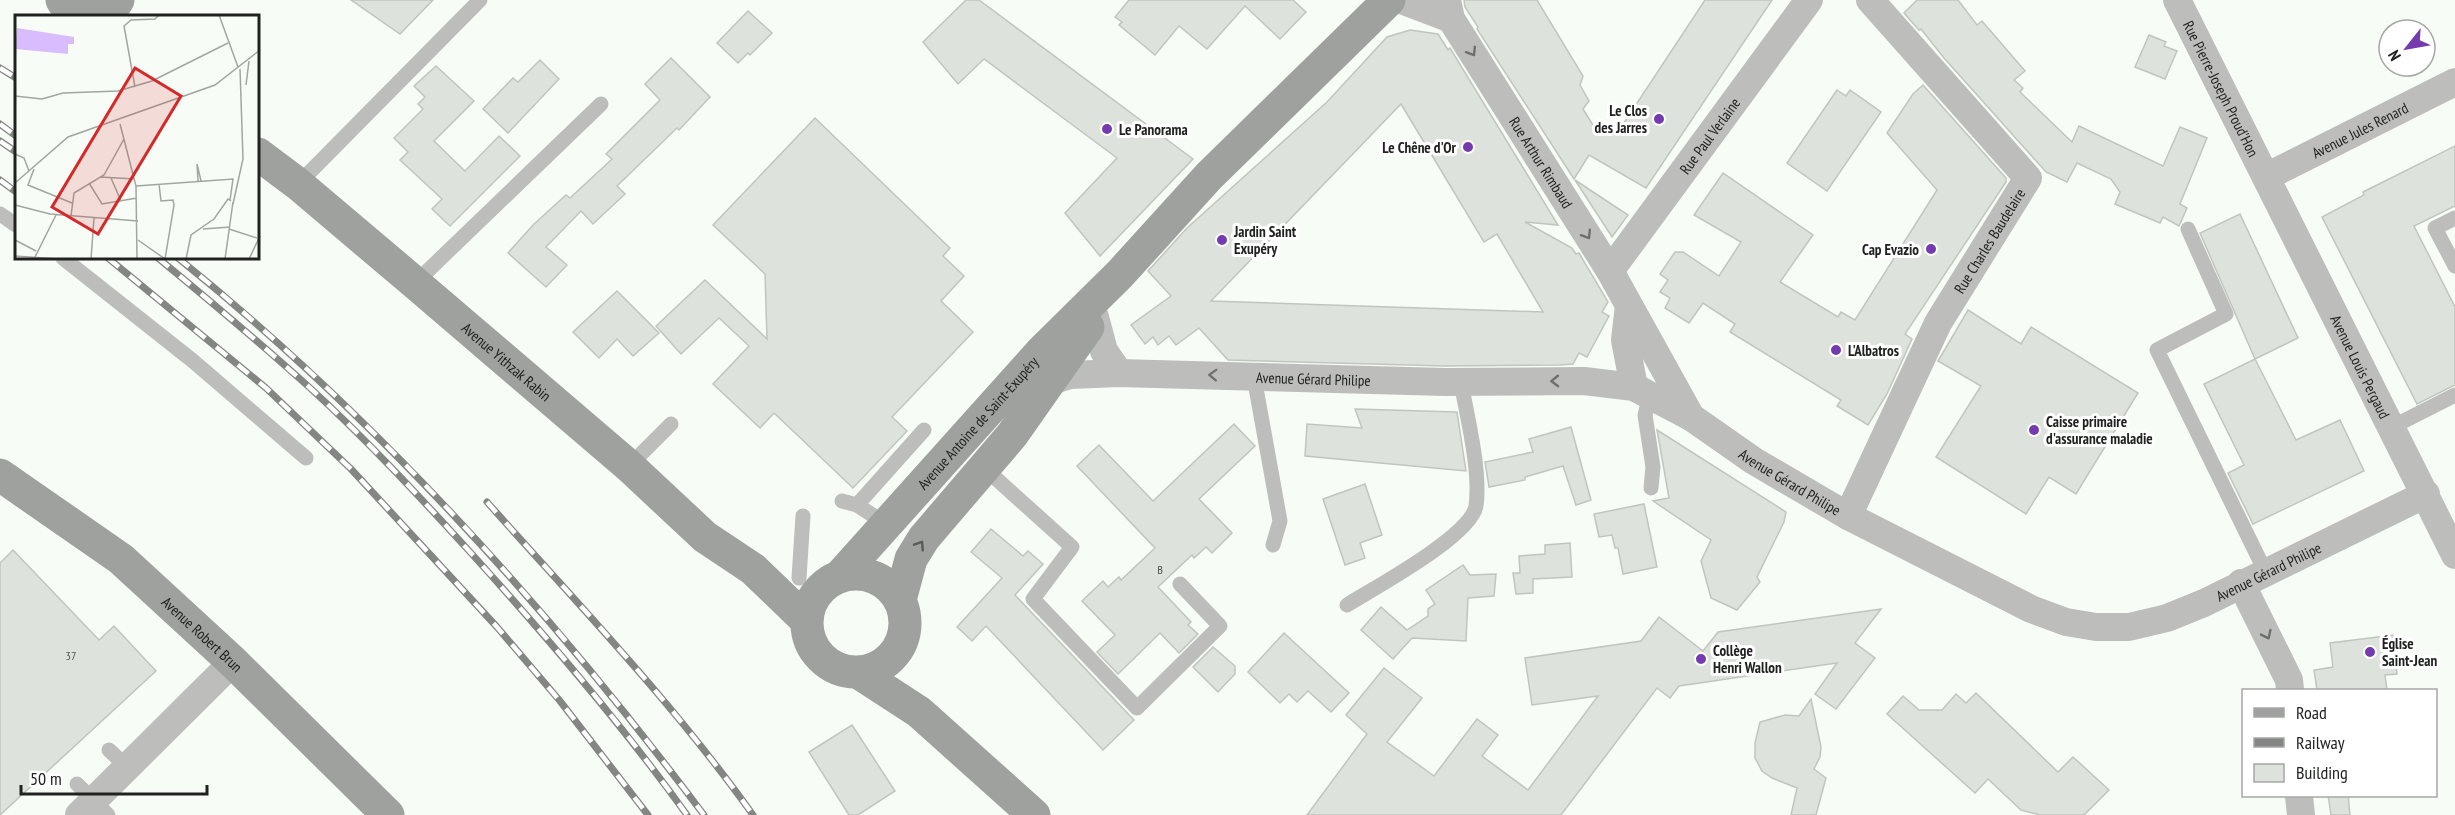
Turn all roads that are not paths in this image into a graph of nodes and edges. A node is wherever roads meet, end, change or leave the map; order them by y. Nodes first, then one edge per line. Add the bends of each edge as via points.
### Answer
1 (62, 0) edge
2 (480, 0) edge
3 (1389, 0) edge
4 (1401, 0) edge
5 (1809, 0) edge
6 (1870, 0) edge
7 (2177, 0) edge
8 (1449, 10) edge
9 (82, 15) edge
10 (2455, 82) edge
11 (601, 104) dead end
12 (260, 156) edge
13 (2266, 177) junction
14 (298, 184) junction
15 (0, 214) edge
16 (2455, 218) edge
17 (15, 224) edge
18 (2188, 230) dead end
19 (66, 260) edge
20 (2455, 266) edge
21 (1610, 271) junction
22 (1120, 274) junction
23 (415, 283) junction
24 (1629, 306) junction
25 (1095, 317) junction
26 (1625, 340) junction
27 (1656, 356) junction
28 (1119, 373) junction
29 (1254, 377) junction
30 (1050, 380) junction
31 (1584, 381) junction
32 (1461, 382) junction
33 (1642, 392) junction
34 (2455, 395) edge
35 (984, 417) junction
36 (1691, 417) junction
37 (671, 424) dead end
38 (2392, 427) junction
39 (924, 430) dead end
40 (959, 444) junction
41 (306, 458) dead end
42 (628, 466) junction
43 (984, 468) junction
44 (0, 475) edge
45 (1652, 488) dead end
46 (2426, 494) junction
47 (842, 501) dead end
48 (857, 505) junction
49 (803, 516) dead end
50 (1848, 516) junction
51 (886, 524) junction
52 (1273, 545) dead end
53 (2455, 555) edge
54 (753, 569) junction
55 (2253, 577) junction
56 (822, 578) junction
57 (1180, 584) dead end
58 (900, 600) junction
59 (1347, 606) dead end
60 (806, 620) junction
61 (898, 650) junction
62 (233, 662) junction
63 (859, 673) junction
64 (2290, 689) edge
65 (919, 712) junction
66 (2299, 797) edge
67 (89, 803) edge
68 (388, 815) edge
69 (1034, 815) edge
70 (2301, 815) edge

1 - 9 street
2 - 14 lane
3 - 22 street, Avenue Antoine de Saint-Exupéry via 1209,176
4 - 8 street, Rue Arthur Rimbaud
5 - 21 street, Rue Paul Verlaine
6 - 50 street, Rue Charles Baudelaire via 2028,178 1938,323
7 - 13 street, Rue Pierre-Joseph Proud'Hon
8 -> 21 street, Rue Arthur Rimbaud
10 - 13 street, Avenue Jules Renard
11 - 23 lane
12 - 14 street, Avenue Yithzak Rabin
13 - 38 street, Avenue Louis Pergaud
14 - 23 street, Avenue Yithzak Rabin
15 - 17 lane
16 - 20 lane via 2435,228
18 - 55 lane via 2226,314 2157,350
19 - 41 lane via 194,361
21 - 24 street, Rue Arthur Rimbaud
22 - 25 street, Avenue Antoine de Saint-Exupéry
22 - 35 street, Avenue Antoine de Saint-Exupéry via 1041,352
23 - 42 street, Avenue Yithzak Rabin
24 - 26 street
24 - 27 street, Rue Arthur Rimbaud
25 - 28 street via 1104,351
25 - 30 street, Avenue Antoine de Saint-Exupéry
26 - 31 street
26 - 33 street
27 - 33 street
27 - 36 street, Rue Arthur Rimbaud
29 -> 28 street, Avenue Gérard Philipe
28 - 30 street, Avenue Gérard Philipe
29 - 32 street, Avenue Gérard Philipe
29 - 52 lane via 1280,521
30 - 35 street, Avenue Gérard Philipe via 1018,394
30 - 43 street, Avenue Antoine de Saint-Exupéry
31 -> 32 street, Avenue Gérard Philipe
31 - 33 street, Avenue Gérard Philipe
32 - 59 lane via 1476,473 1476,507 1471,519 1451,539
33 - 36 street, Avenue Gérard Philipe
33 - 45 lane via 1653,467
34 - 38 lane
35 - 40 street, Avenue Antoine de Saint-Exupéry
36 - 50 street, Avenue Gérard Philipe via 1754,461
37 - 42 lane
38 - 46 street, Avenue Louis Pergaud
39 - 48 lane
40 - 43 lane
40 - 51 street, Avenue Antoine de Saint-Exupéry
42 - 54 street, Avenue Yithzak Rabin via 705,537
43 - 57 lane via 1072,547 1033,599 1137,708 1220,626
58 -> 43 street, Avenue Antoine de Saint-Exupéry via 911,559 924,538
44 - 62 street, Avenue Robert Brun via 121,559
46 - 53 street, Avenue Louis Pergaud
46 - 55 street, Avenue Gérard Philipe
47 - 48 lane
48 - 51 lane
49 - 56 lane
50 - 55 street, Avenue Gérard Philipe via 2031,609 2066,622 2096,627 2129,627 2167,618
51 - 56 street, Avenue Antoine de Saint-Exupéry
54 - 56 street, Avenue Yithzak Rabin
54 - 60 street, Avenue Yithzak Rabin
55 -> 64 street
56 - 58 street via 857,573 874,577 889,586
56 - 60 street
58 - 61 street via 905,634
60 - 63 street via 815,652 835,668
61 - 63 street via 881,665
61 - 65 street
62 - 67 street via 118,759
62 - 68 street, Avenue Robert Brun
63 - 65 street
65 - 69 street
66 - 70 street

